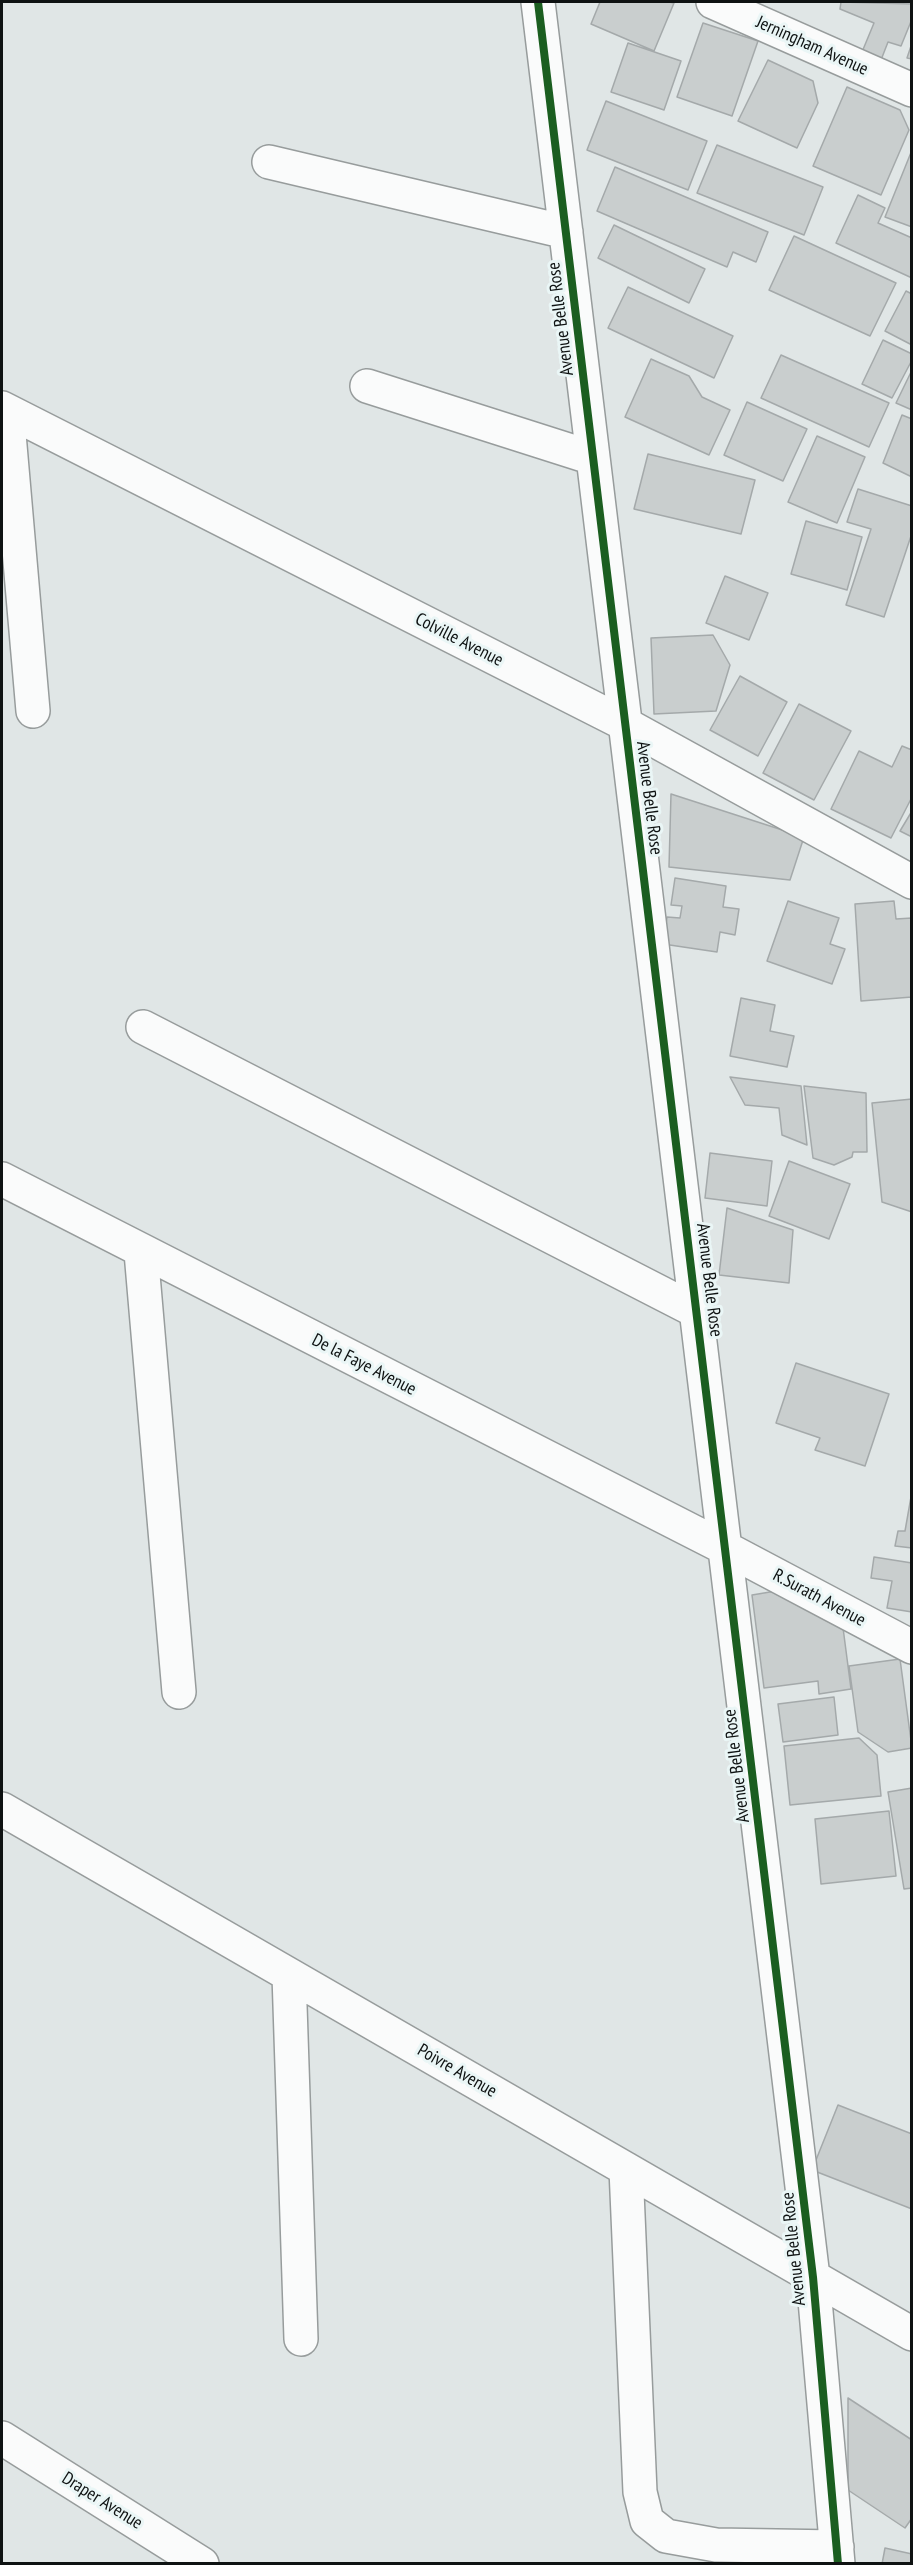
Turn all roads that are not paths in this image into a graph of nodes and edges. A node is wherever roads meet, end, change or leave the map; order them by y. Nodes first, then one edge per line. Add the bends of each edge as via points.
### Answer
1 (538, 2) edge
2 (712, 2) edge
3 (912, 90) edge
4 (270, 162) dead end
5 (566, 232) junction
6 (367, 386) dead end
7 (4, 410) edge
8 (593, 458) junction
9 (33, 711) dead end
10 (625, 724) junction
11 (912, 882) edge
12 (143, 1027) dead end
13 (2, 1179) edge
14 (141, 1252) junction
15 (698, 1312) junction
16 (727, 1549) junction
17 (912, 1647) edge
18 (179, 1692) dead end
19 (2, 1809) edge
20 (289, 1975) junction
21 (627, 2169) junction
22 (813, 2277) junction
23 (912, 2334) edge
24 (301, 2340) dead end
25 (2, 2438) edge
26 (838, 2555) edge
27 (202, 2564) edge

1 - 5 street, Avenue Belle Rose
2 - 3 street, Jerningham Avenue
4 - 5 street
5 - 8 street, Avenue Belle Rose
6 - 8 street
7 - 9 street
7 - 10 street, Colville Avenue
8 - 10 street, Avenue Belle Rose
10 - 11 street, Colville Avenue
10 - 15 street, Avenue Belle Rose
12 - 15 street
13 - 14 street, De la Faye Avenue
14 - 16 street, De la Faye Avenue
14 - 18 street
15 - 16 street, Avenue Belle Rose
16 - 17 street, R.Surath Avenue
16 - 22 street, Avenue Belle Rose
19 - 20 street, Poivre Avenue
20 - 21 street, Poivre Avenue
20 - 24 street
21 - 22 street, Poivre Avenue
21 - 26 street via 640,2492 647,2521 666,2536 716,2545
22 - 23 street, Poivre Avenue
22 - 26 street, Avenue Belle Rose
25 - 27 street, Draper Avenue

